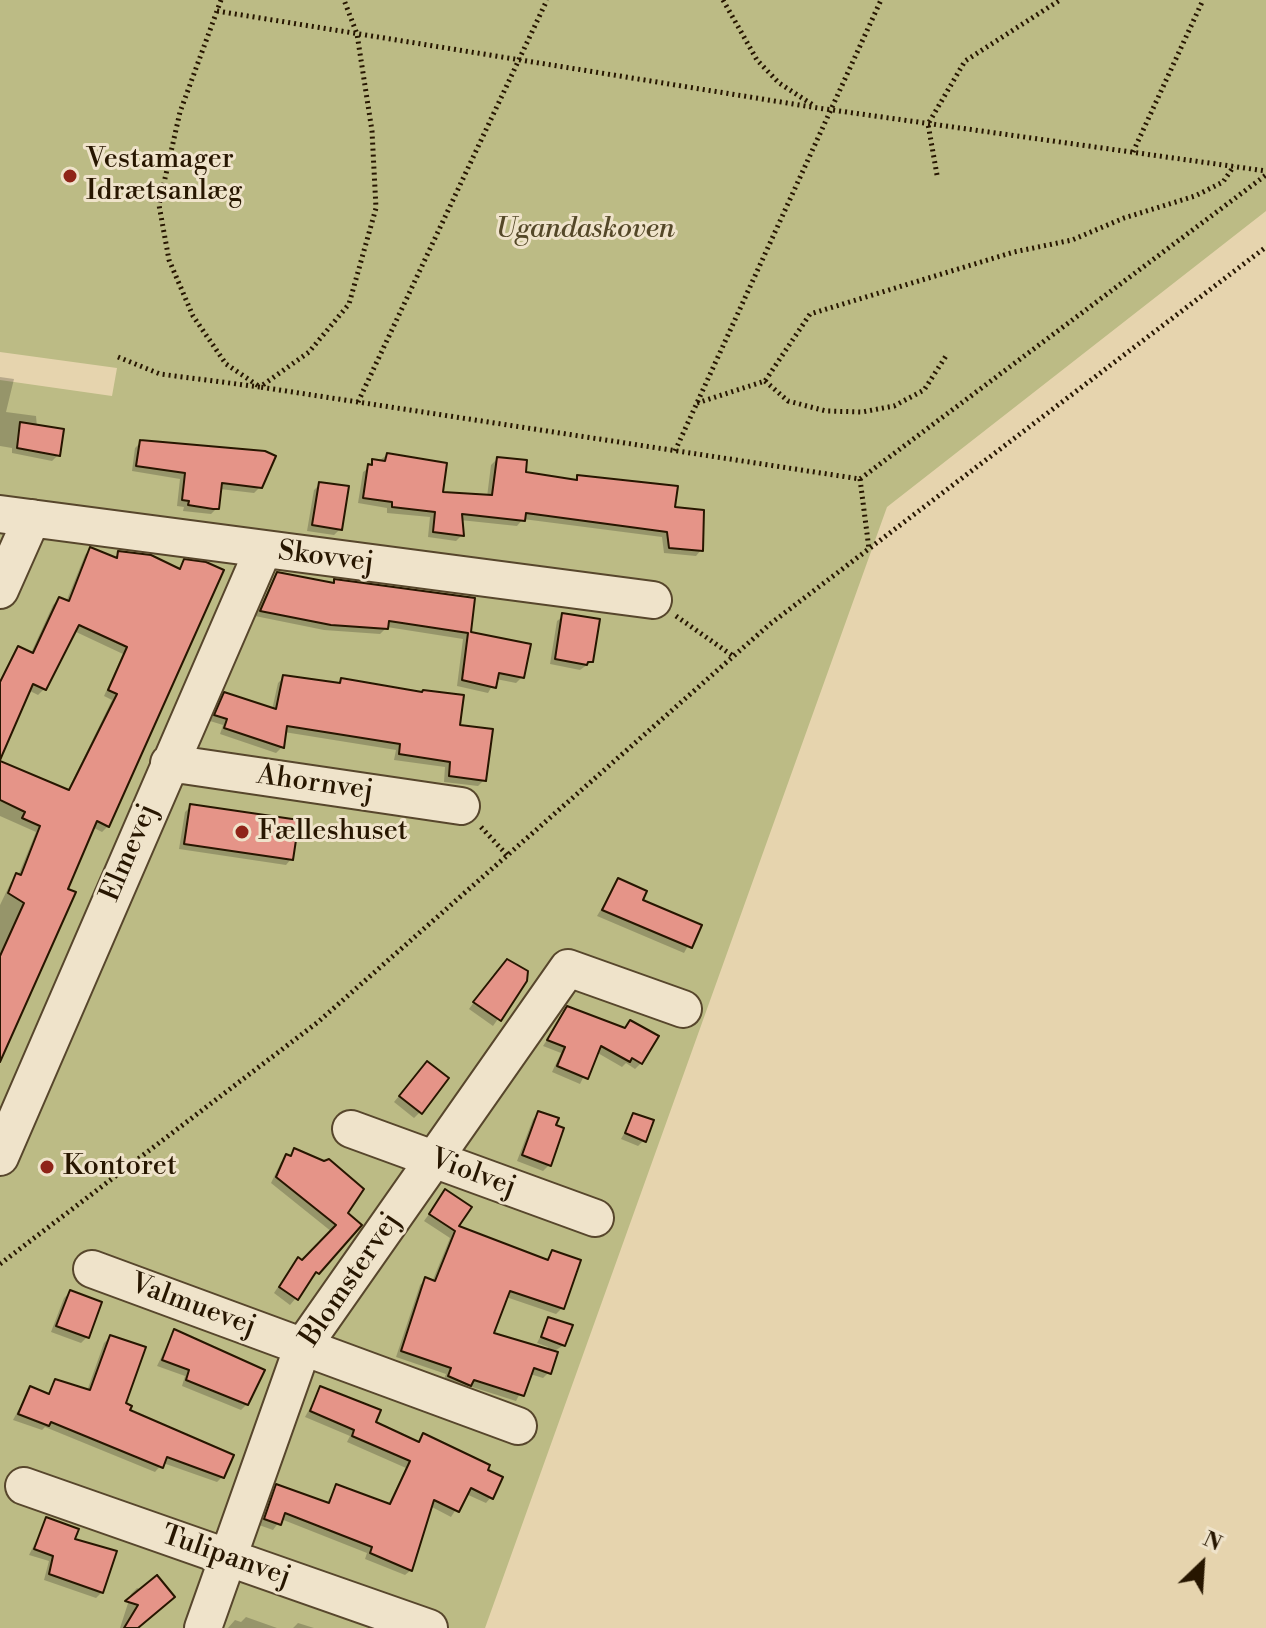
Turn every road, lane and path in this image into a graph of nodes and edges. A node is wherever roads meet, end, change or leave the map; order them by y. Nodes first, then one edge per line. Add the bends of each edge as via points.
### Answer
1 (221, 0) edge
2 (344, 0) edge
3 (547, 0) edge
4 (723, 0) edge
5 (881, 0) edge
6 (1048, 0) edge
7 (1060, 0) edge
8 (1203, 0) edge
9 (1049, 9) junction
10 (217, 11) junction
11 (357, 34) junction
12 (521, 60) junction
13 (818, 108) junction
14 (832, 110) junction
15 (928, 124) junction
16 (1133, 152) junction
17 (1234, 166) junction
18 (1266, 173) edge
19 (937, 175) dead end
20 (1266, 247) edge
21 (946, 356) dead end
22 (118, 357) dead end
23 (765, 381) junction
24 (260, 387) junction
25 (358, 402) junction
26 (697, 403) junction
27 (675, 451) junction
28 (860, 479) junction
29 (16, 516) edge
30 (869, 549) junction
31 (263, 550) junction
32 (0, 590) edge
33 (653, 600) joint
34 (733, 656) junction
35 (169, 763) junction
36 (461, 806) dead end
37 (683, 1009) dead end
38 (351, 1129) dead end
39 (0, 1157) edge
40 (434, 1160) junction
41 (595, 1218) dead end
42 (0, 1264) edge
43 (92, 1269) dead end
44 (303, 1346) junction
45 (518, 1426) dead end
46 (24, 1486) dead end
47 (228, 1557) junction
48 (203, 1628) edge
49 (429, 1628) edge

1 - 10 path
2 - 11 path
3 - 12 path
4 - 13 path via 757,60 779,83
5 - 14 path
6 - 9 path
7 - 9 path
8 - 16 path
9 - 15 path via 965,61
10 - 11 path
10 - 24 path via 180,112 159,205 169,260 193,316 226,364
11 - 12 path
11 - 24 path via 372,131 376,208 349,304 309,352
12 - 13 path
12 - 25 path
13 - 14 path
14 - 15 path
14 - 26 path
15 - 16 path
15 - 19 path
16 - 17 path
17 - 18 path
17 - 23 path via 1223,182 1195,196 1072,240 1014,252 810,314
18 - 28 path
20 - 30 path
21 - 23 path via 924,390 894,406 862,412 826,411 788,401
22 - 24 path via 160,374
23 - 26 path
24 - 25 path
25 - 27 path
26 - 27 path
27 - 28 path
28 - 30 path
29 - 31 lane, Skovvej
29 - 32 lane
30 - 34 path
31 - 33 lane, Skovvej
31 - 35 lane, Elmevej
33 - 34 path
34 - 42 path via 318,1022
35 - 36 lane, Ahornvej
35 - 39 lane, Elmevej
37 - 40 lane, Blomstervej via 568,968
38 - 40 lane, Violvej
40 - 41 lane, Violvej
40 - 44 lane, Blomstervej
43 - 44 lane, Valmuevej
44 - 45 lane, Valmuevej
44 - 47 lane, Blomstervej
46 - 47 lane, Tulipanvej
47 - 48 lane, Blomstervej
47 - 49 lane, Tulipanvej

